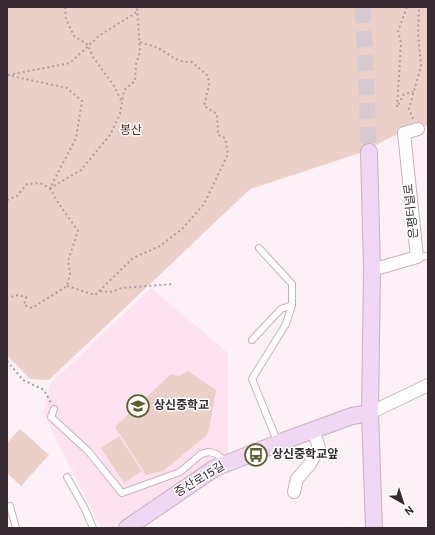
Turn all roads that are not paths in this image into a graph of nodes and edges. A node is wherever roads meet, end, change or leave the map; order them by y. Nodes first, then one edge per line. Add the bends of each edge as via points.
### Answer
1 (418, 129) road end
2 (369, 152) tunnel mouth
3 (259, 248) dead end
4 (422, 257) edge
5 (372, 270) junction
6 (292, 305) junction
7 (252, 340) dead end
8 (428, 386) edge
9 (54, 409) road end
10 (370, 413) junction
11 (313, 430) junction
12 (278, 443) junction
13 (228, 463) junction
14 (67, 477) dead end
15 (294, 492) dead end
16 (10, 506) dead end
17 (16, 528) edge
18 (93, 528) edge
19 (126, 528) edge
20 (374, 528) edge

1 - 4 street, 은평터널로 via 404,133
2 - 5 main road
3 - 6 lane via 292,284
4 - 5 street, 은평터널로
5 - 10 main road
6 - 7 lane via 281,309
6 - 12 lane via 286,324 252,379
8 - 10 street
9 - 13 lane via 51,418 88,451 122,493 180,472 201,454 216,454
10 - 11 main road, 증산로15길 via 352,416
10 - 20 main road
11 - 12 main road, 증산로15길
11 - 15 street via 319,447 310,464 297,479
12 - 13 main road, 증산로15길
13 - 19 main road, 증산로15길 via 215,468
14 - 18 lane
16 - 17 lane

